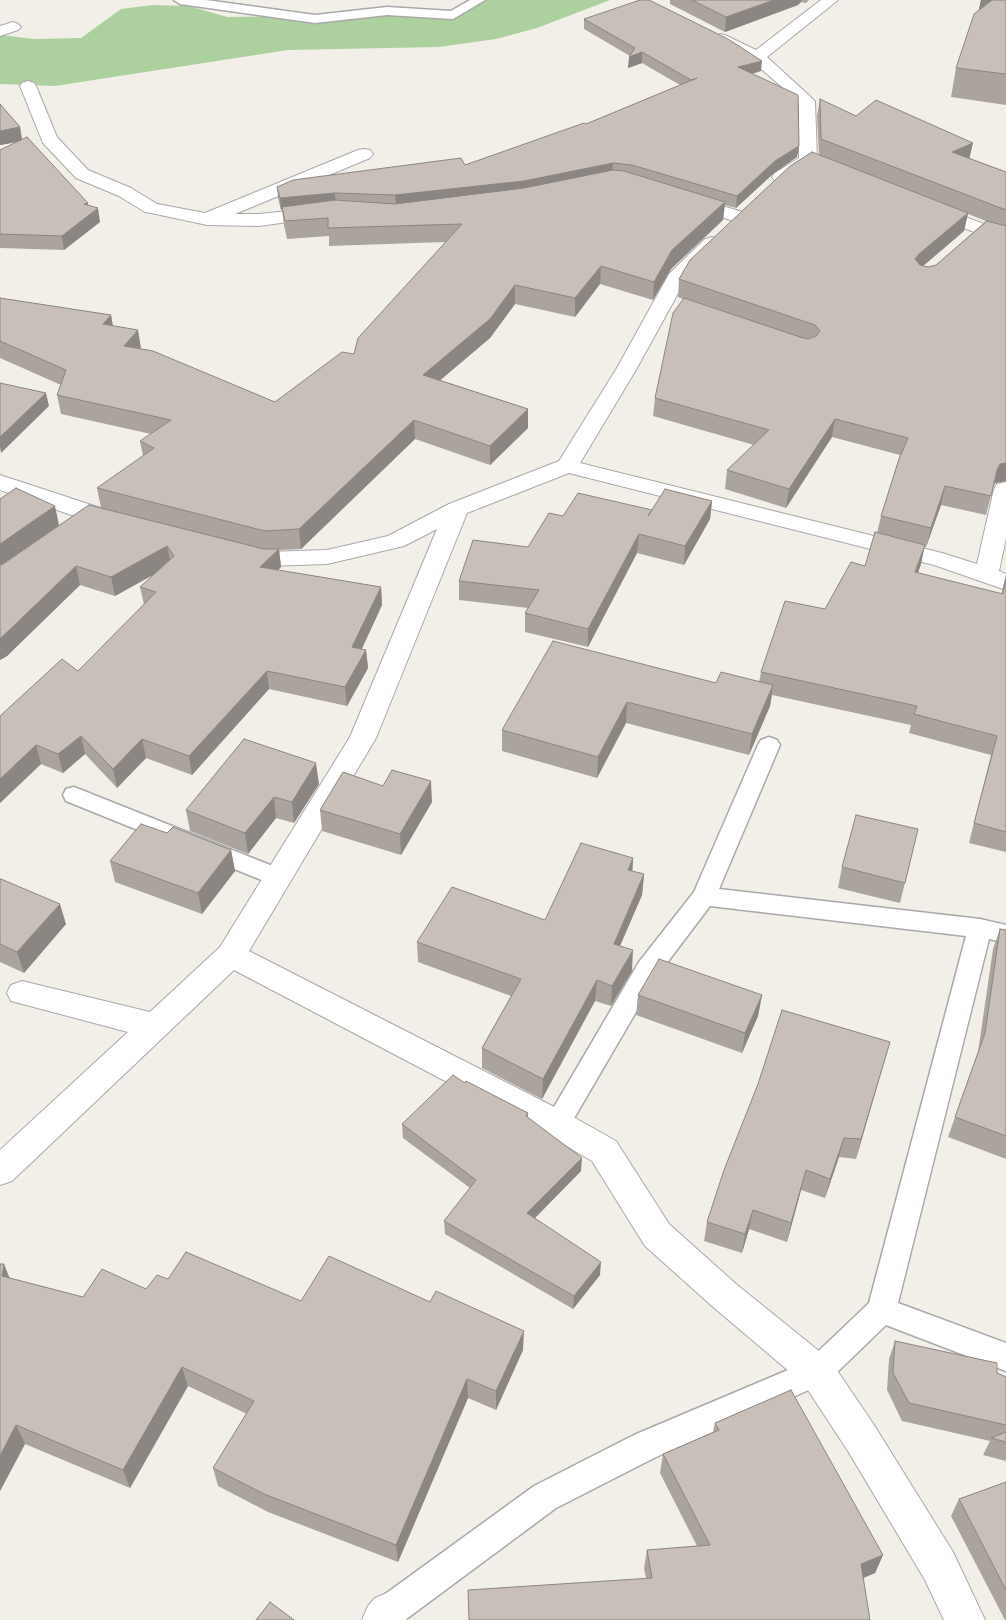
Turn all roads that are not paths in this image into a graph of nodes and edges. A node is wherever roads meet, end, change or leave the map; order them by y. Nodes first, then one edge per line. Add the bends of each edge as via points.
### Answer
1 (180, 0) edge
2 (479, 0) edge
3 (830, 0) edge
4 (706, 31) edge
5 (758, 57) junction
6 (28, 86) dead end
7 (364, 154) dead end
8 (673, 197) edge
9 (754, 204) junction
10 (916, 204) edge
11 (336, 211) edge
12 (207, 219) junction
13 (1006, 238) edge
14 (567, 466) junction
15 (0, 482) edge
16 (1005, 489) dead end
17 (457, 508) junction
18 (137, 526) edge
19 (221, 547) edge
20 (996, 579) edge
21 (769, 745) dead end
22 (74, 795) dead end
23 (277, 877) junction
24 (704, 896) junction
25 (993, 931) edge
26 (231, 956) junction
27 (22, 993) dead end
28 (155, 1026) junction
29 (557, 1124) junction
30 (0, 1170) edge
31 (882, 1310) junction
32 (1006, 1357) edge
33 (817, 1372) junction
34 (386, 1616) edge
35 (966, 1620) edge

1 - 2 lane via 315,19 387,10 453,15
3 - 5 street
4 - 5 street
5 - 9 street via 806,101 817,164 781,178
6 - 12 street via 49,139 82,174 125,192 151,208
7 - 12 street
8 - 9 street
9 - 14 street via 679,274 674,304 627,368
10 - 13 street via 973,235
11 - 12 street via 259,220
14 - 17 street
14 - 20 street via 942,560
15 - 18 street via 83,519
16 - 20 street
17 - 19 street via 396,541 327,557 267,559
17 - 23 street via 363,738
21 - 24 lane
22 - 23 lane
23 - 26 street
24 - 25 lane
24 - 29 lane via 648,969
25 - 31 lane
26 - 28 street
26 - 29 street
27 - 28 street
28 - 30 street
29 - 33 street via 604,1151 657,1236
31 - 32 lane
31 - 33 lane
33 - 34 lane via 645,1446 545,1497
33 - 35 street via 940,1566

